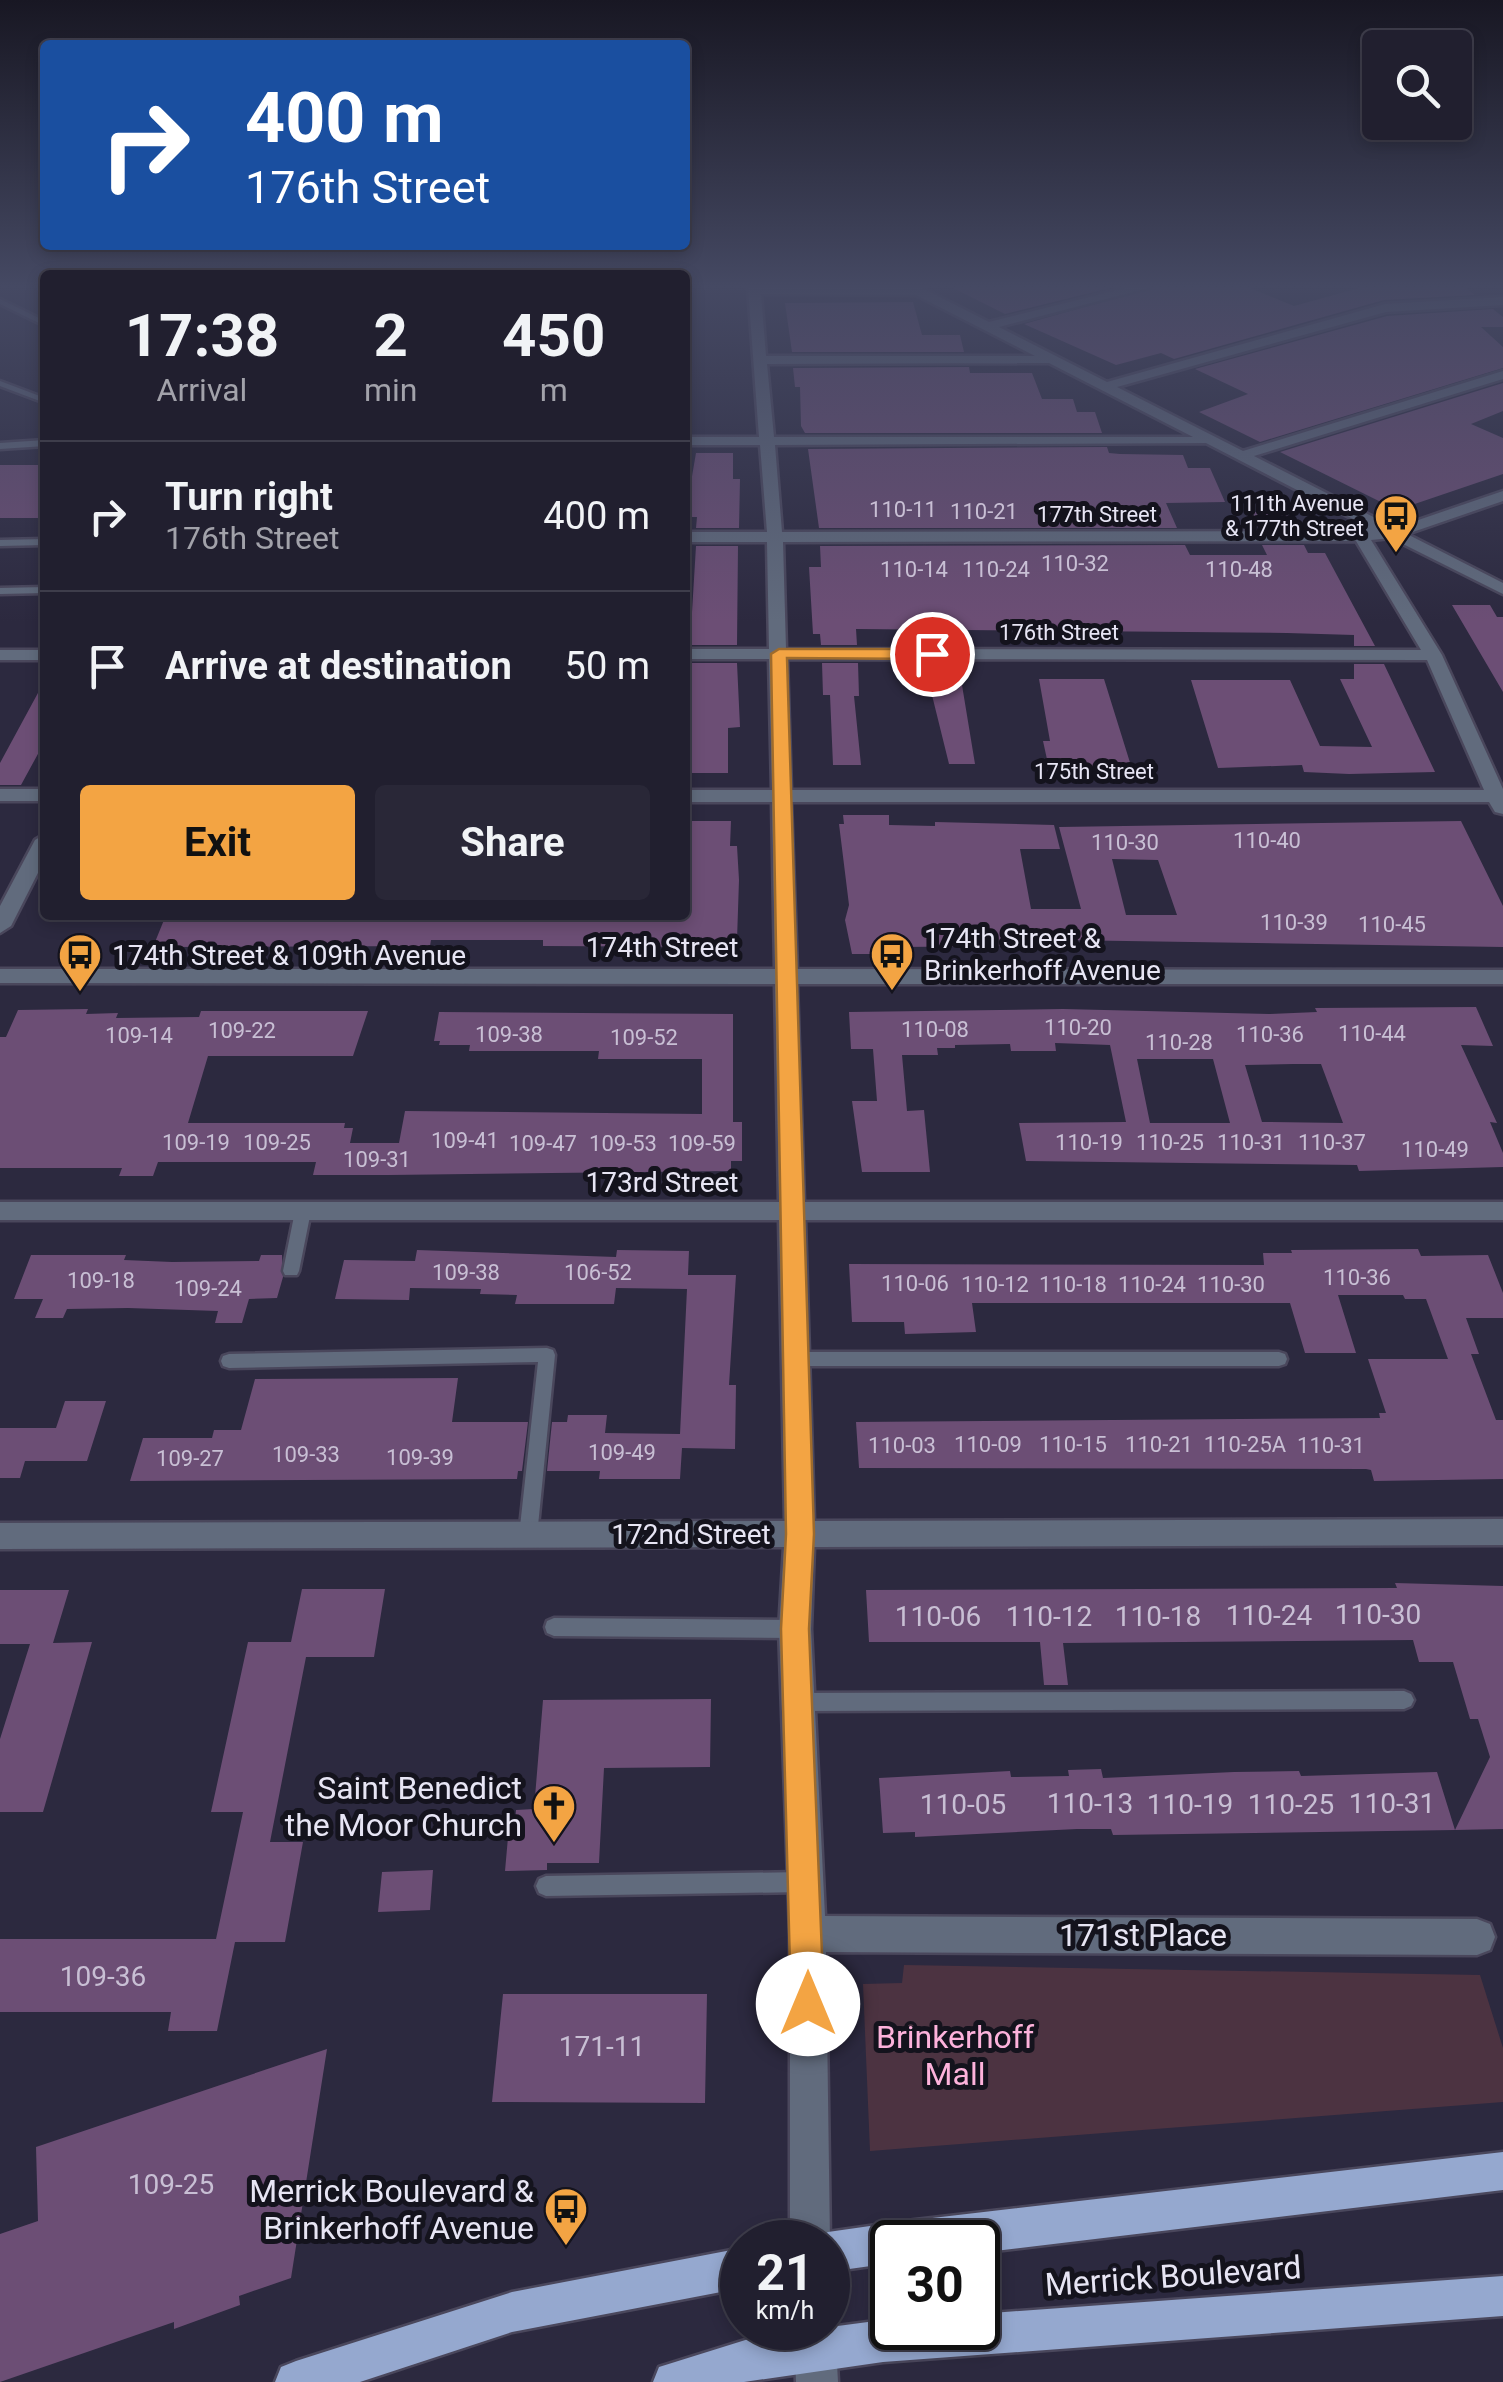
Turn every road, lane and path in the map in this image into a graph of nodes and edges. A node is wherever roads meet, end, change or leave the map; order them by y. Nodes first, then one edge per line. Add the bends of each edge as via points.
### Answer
1 (764, 399) edge
2 (1127, 399) edge
3 (1424, 399) edge
4 (690, 440) edge
5 (769, 441) junction
6 (1208, 441) junction
7 (40, 443) edge
8 (0, 446) edge
9 (1237, 456) junction
10 (1503, 496) edge
11 (1360, 527) junction
12 (1395, 532) junction
13 (690, 537) edge
14 (775, 537) junction
15 (40, 542) edge
16 (0, 543) edge
17 (1503, 589) edge
18 (40, 590) edge
19 (0, 591) edge
20 (690, 654) edge
21 (779, 654) junction
22 (0, 655) edge
23 (40, 655) edge
24 (1433, 655) junction
25 (0, 795) edge
26 (40, 795) edge
27 (690, 796) edge
28 (782, 796) junction
29 (1501, 800) edge
30 (40, 850) edge
31 (0, 926) edge
32 (0, 976) edge
33 (1503, 977) edge
34 (784, 978) junction
35 (0, 1210) edge
36 (303, 1211) junction
37 (1503, 1211) edge
38 (791, 1212) junction
39 (291, 1271) dead end
40 (795, 1359) junction
41 (1279, 1360) dead end
42 (230, 1361) dead end
43 (1503, 1532) edge
44 (800, 1534) junction
45 (0, 1536) edge
46 (528, 1536) junction
47 (554, 1627) dead end
48 (795, 1629) junction
49 (1404, 1700) dead end
50 (800, 1702) junction
51 (803, 1882) junction
52 (546, 1886) dead end
53 (808, 1934) junction
54 (1478, 1937) dead end
55 (1503, 2171) edge
56 (810, 2220) edge
57 (1000, 2231) edge
58 (720, 2272) edge
59 (1503, 2296) edge
60 (816, 2353) edge
61 (296, 2382) edge
62 (674, 2382) edge

1 - 5 street
2 - 6 street
3 - 9 street
4 - 5 street
5 - 6 street
5 - 14 street
6 - 9 street
7 - 8 lane
9 - 11 street
10 - 12 street
11 - 12 street
11 - 14 street, 177th Street
11 - 24 street
12 - 17 street
13 - 14 street, 177th Street
14 - 21 street
15 - 16 lane
18 - 19 lane
20 - 21 street, 176th Street
21 - 24 street, 176th Street
21 - 28 street
22 - 23 street
24 - 29 street
25 - 26 street
27 - 28 street, 175th Street
28 - 29 street, 175th Street
28 - 34 street
30 - 31 street
32 - 34 street, 174th Street
33 - 34 street, 174th Street
34 - 38 street
35 - 36 street, 173rd Street
36 - 38 street, 173rd Street
36 - 39 lane
37 - 38 street, 173rd Street
38 - 40 street
40 - 41 lane
40 - 44 street
42 - 46 lane via 547,1356
43 - 44 street, 172nd Street
44 - 46 street, 172nd Street
44 - 48 street
45 - 46 street, 172nd Street
47 - 48 lane
48 - 50 street
49 - 50 lane
50 - 51 street
51 - 52 lane
51 - 53 street
53 - 54 street, 171st Place
53 - 56 street
55 - 57 main road
58 - 61 main road via 512,2312
59 - 60 main road, Merrick Boulevard via 1040,2328
60 - 62 main road, Merrick Boulevard via 755,2358

